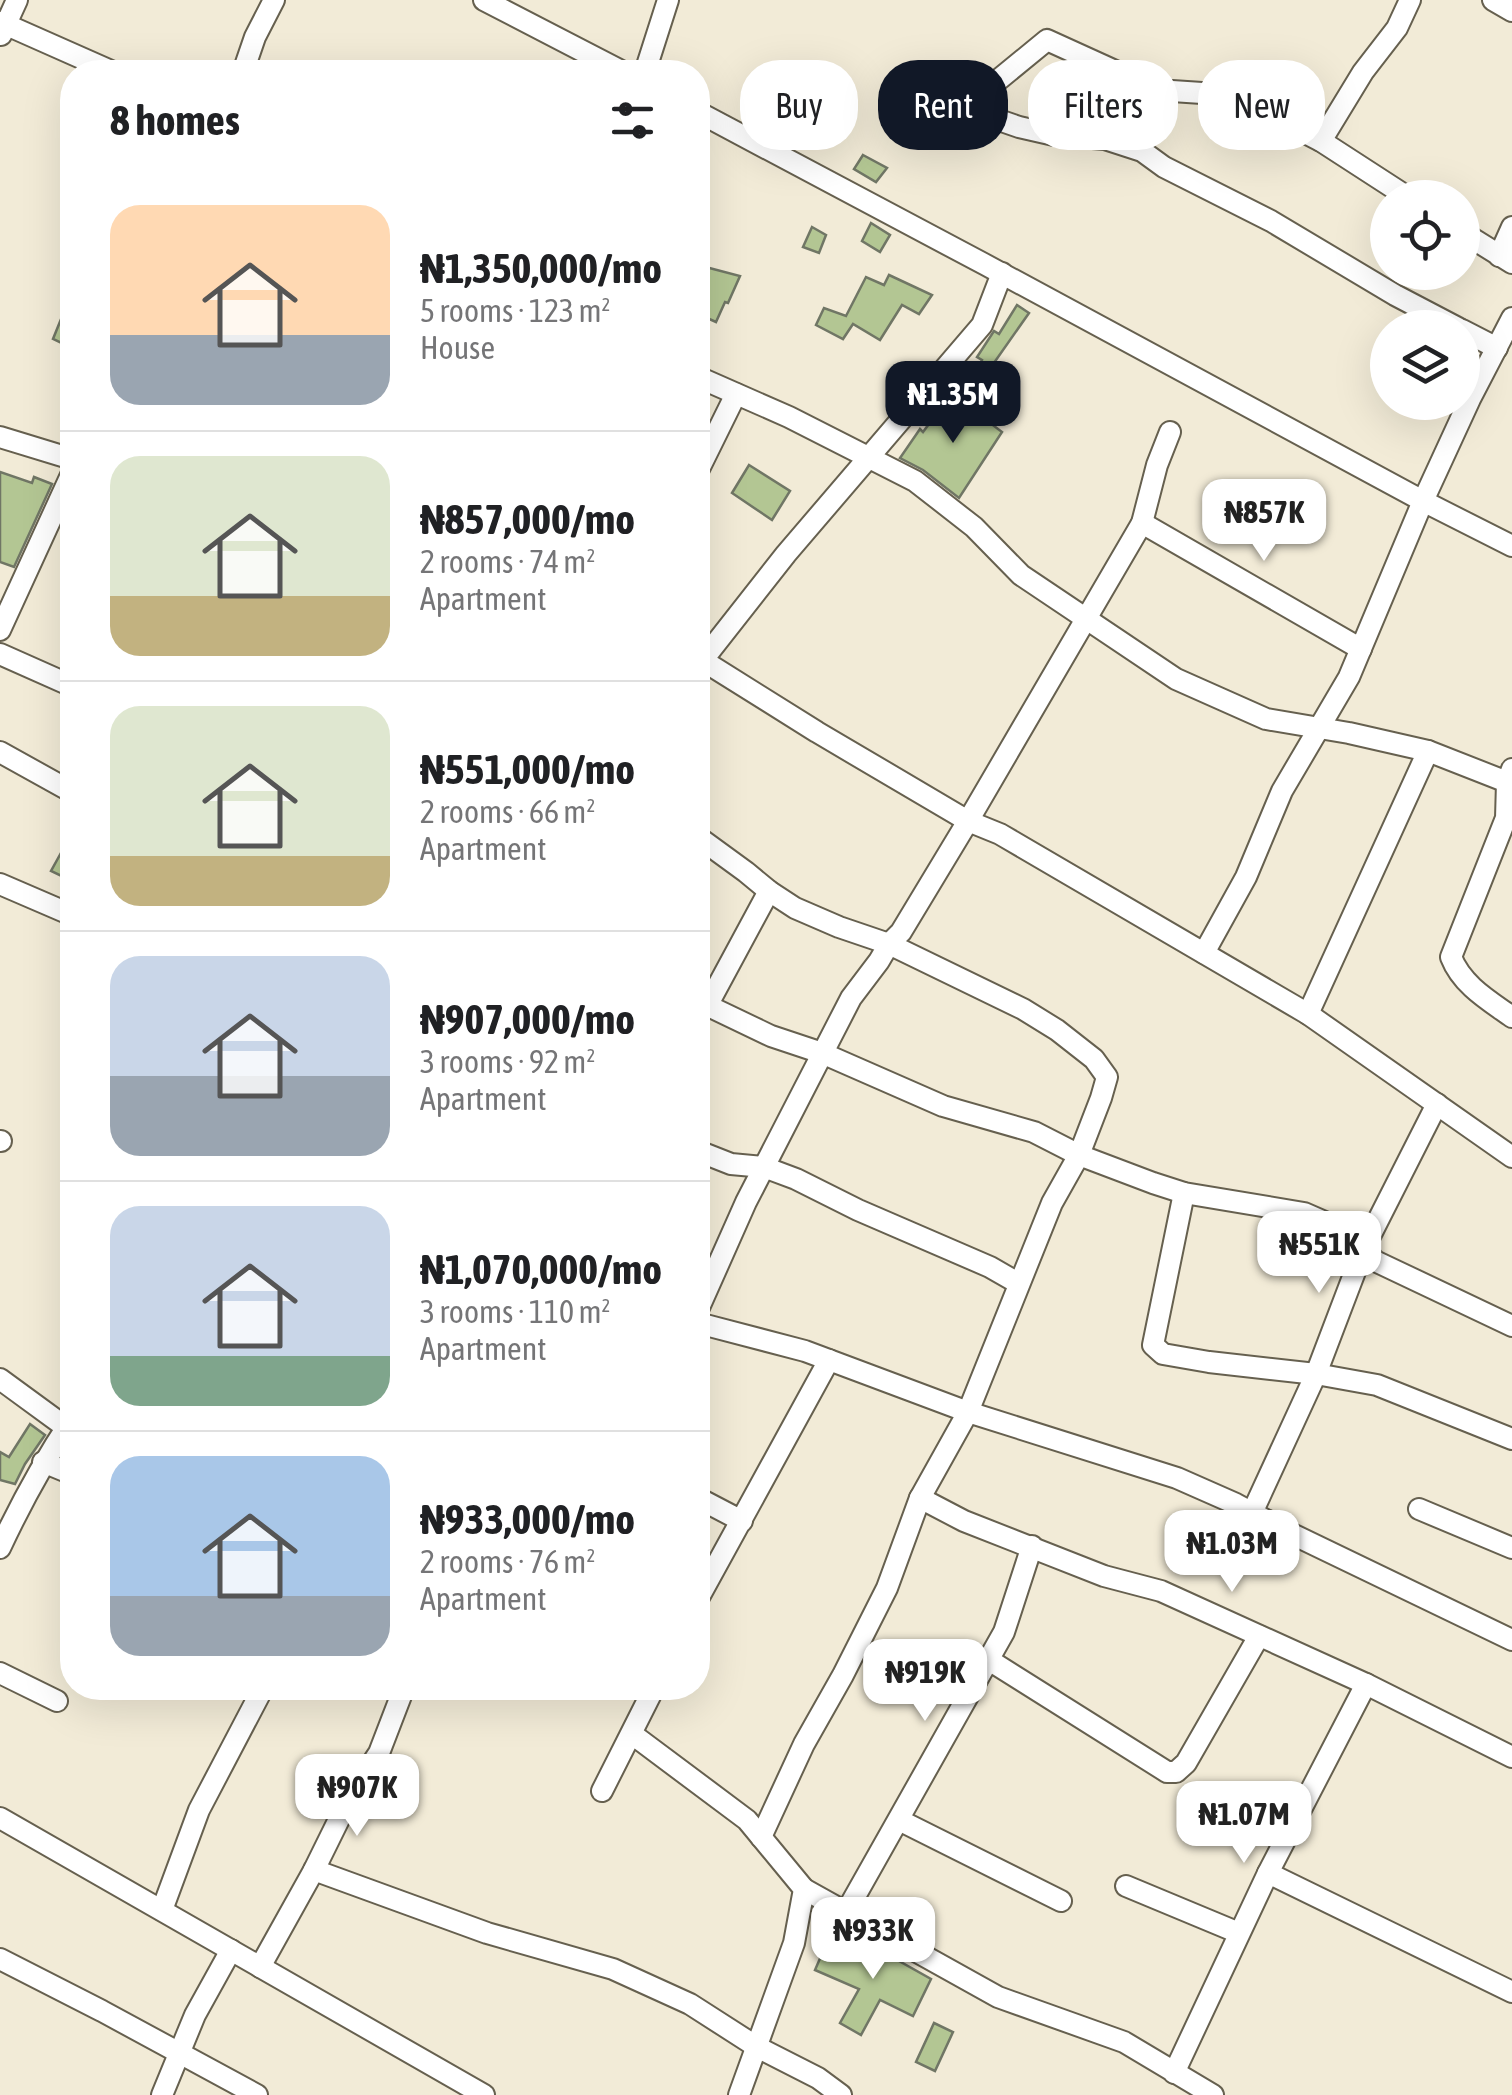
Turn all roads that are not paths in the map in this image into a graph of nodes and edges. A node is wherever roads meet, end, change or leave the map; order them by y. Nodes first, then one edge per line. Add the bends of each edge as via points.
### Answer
1 (16, 0) edge
2 (274, 0) edge
3 (484, 0) edge
4 (668, 0) edge
5 (1410, 0) edge
6 (1493, 0) edge
7 (1512, 11) edge
8 (2, 29) edge
9 (81, 60) edge
10 (247, 60) edge
11 (600, 60) edge
12 (648, 60) edge
13 (1008, 72) edge
14 (1198, 93) edge
15 (710, 118) edge
16 (1008, 122) edge
17 (1325, 134) edge
18 (1325, 144) edge
19 (1381, 180) edge
20 (1512, 227) edge
21 (1480, 243) edge
22 (1506, 260) edge
23 (1002, 274) junction
24 (1424, 310) edge
25 (1512, 318) edge
26 (1480, 340) edge
27 (1496, 348) junction
28 (710, 382) edge
29 (736, 394) junction
30 (1170, 432) dead end
31 (0, 437) edge
32 (710, 447) edge
33 (60, 456) edge
34 (868, 457) junction
35 (60, 499) edge
36 (1423, 501) junction
37 (1142, 523) junction
38 (1512, 546) edge
39 (1084, 619) junction
40 (0, 630) edge
41 (1361, 649) junction
42 (710, 650) edge
43 (0, 654) edge
44 (710, 669) edge
45 (60, 681) edge
46 (1318, 729) junction
47 (1428, 751) junction
48 (0, 752) edge
49 (1510, 775) edge
50 (60, 785) edge
51 (968, 821) junction
52 (710, 846) edge
53 (1, 888) edge
54 (768, 891) junction
55 (60, 910) edge
56 (889, 944) junction
57 (1204, 953) junction
58 (710, 990) edge
59 (710, 1008) edge
60 (1308, 1014) junction
61 (1512, 1017) edge
62 (822, 1054) junction
63 (1437, 1104) junction
64 (1078, 1155) junction
65 (710, 1156) edge
66 (1512, 1157) edge
67 (764, 1168) junction
68 (1184, 1193) junction
69 (1364, 1248) junction
70 (1018, 1283) junction
71 (710, 1284) edge
72 (710, 1326) edge
73 (1512, 1326) edge
74 (829, 1360) junction
75 (1316, 1374) junction
76 (0, 1378) edge
77 (968, 1412) junction
78 (60, 1417) edge
79 (60, 1438) edge
80 (1512, 1439) edge
81 (43, 1462) junction
82 (60, 1469) edge
83 (920, 1498) junction
84 (710, 1504) edge
85 (7, 1509) edge
86 (1419, 1509) dead end
87 (1252, 1513) junction
88 (742, 1521) junction
89 (1032, 1546) junction
90 (0, 1548) edge
91 (1512, 1548) edge
92 (710, 1578) edge
93 (1259, 1636) junction
94 (1512, 1640) edge
95 (989, 1660) junction
96 (0, 1673) edge
97 (1366, 1684) junction
98 (258, 1700) edge
99 (399, 1700) edge
100 (644, 1700) edge
101 (57, 1701) dead end
102 (632, 1734) junction
103 (1512, 1757) edge
104 (602, 1791) dead end
105 (0, 1818) edge
106 (899, 1820) junction
107 (760, 1837) junction
108 (314, 1870) junction
109 (1268, 1873) junction
110 (1126, 1886) dead end
111 (804, 1889) junction
112 (1061, 1901) dead end
113 (162, 1910) junction
114 (845, 1914) junction
115 (1240, 1933) junction
116 (231, 1950) junction
117 (0, 1960) edge
118 (260, 1967) junction
119 (1512, 1992) edge
120 (757, 2047) junction
121 (181, 2052) junction
122 (1174, 2072) junction
123 (162, 2095) edge
124 (256, 2095) edge
125 (484, 2095) edge
126 (740, 2095) edge
127 (841, 2095) edge
128 (1213, 2095) edge

1 - 8 street
2 - 10 street
3 - 11 street
4 - 12 street
5 - 17 street
6 - 7 street
8 - 9 street
13 - 14 street via 1047,40 1157,90
15 - 23 street
16 - 24 street via 1142,151
18 - 19 street
20 - 22 street
21 - 22 street
23 - 34 street via 982,324
23 - 36 street
25 - 27 street
26 - 27 street
27 - 36 street
28 - 29 street
29 - 32 street
29 - 34 street
30 - 37 street
31 - 33 street
34 - 39 street via 915,481 1021,575
34 - 42 street
35 - 40 street
36 - 38 street
36 - 41 street
37 - 39 street
37 - 41 street
39 - 46 street via 1176,679 1266,719
39 - 51 street
41 - 46 street
43 - 45 street
44 - 51 street
46 - 47 street
46 - 57 street
47 - 49 street
47 - 60 street
48 - 50 street
49 - 61 street via 1506,818 1452,957 1468,984
51 - 56 street
51 - 57 street
52 - 54 street
53 - 55 street
54 - 56 street
54 - 58 street
56 - 62 street
56 - 64 street via 1023,1009 1094,1059 1106,1077
57 - 60 street
59 - 62 street
60 - 63 street
62 - 64 street via 943,1106 1034,1132
62 - 67 street
63 - 66 street
63 - 69 street
64 - 68 street
64 - 70 street
65 - 67 street
67 - 70 street
67 - 71 street
68 - 69 street via 1304,1213 1352,1234
68 - 75 street via 1154,1345 1164,1354
69 - 73 street via 1375,1261
69 - 75 street
70 - 77 street
72 - 74 street
74 - 77 street
74 - 88 street
75 - 80 street via 1377,1385
75 - 87 street
76 - 78 street
77 - 83 street
77 - 87 street via 1177,1478
79 - 81 street
81 - 82 street
81 - 85 street
83 - 89 street
83 - 107 street via 886,1588
84 - 88 street
85 - 90 street
86 - 91 street
87 - 94 street
88 - 92 street
89 - 93 street via 1162,1591
89 - 95 street
93 - 95 street via 1176,1772
93 - 97 street
95 - 106 street
96 - 101 street
97 - 103 street
97 - 109 street
98 - 113 street via 198,1810
99 - 108 street
100 - 102 street
102 - 104 street
102 - 107 street via 747,1820
105 - 113 street
106 - 112 street
106 - 114 street
107 - 111 street
108 - 118 street
108 - 120 street via 487,1933 613,1969 690,2004
109 - 115 street
109 - 119 street
110 - 115 street
111 - 114 street
111 - 120 street via 794,1944
113 - 116 street
114 - 122 street via 998,1997 1124,2042
115 - 122 street
116 - 118 street
116 - 121 street
117 - 121 street
118 - 125 street
120 - 126 street
120 - 127 street
121 - 123 street
121 - 124 street
122 - 128 street

